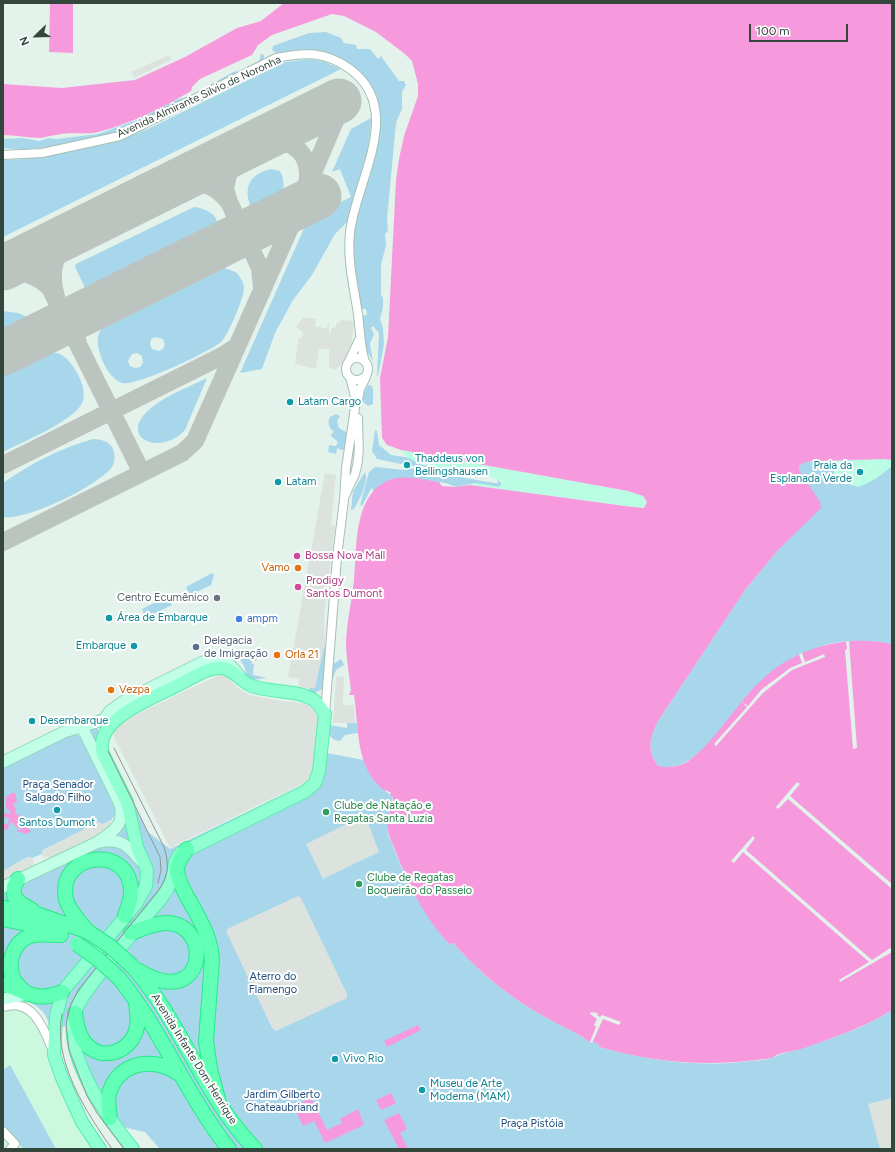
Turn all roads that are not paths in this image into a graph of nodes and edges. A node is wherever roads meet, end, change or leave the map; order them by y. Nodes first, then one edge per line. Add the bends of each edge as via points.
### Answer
1 (3, 155) edge
2 (359, 340) junction
3 (349, 361) junction
4 (365, 362) junction
5 (366, 377) junction
6 (351, 380) junction
7 (344, 500) junction
8 (244, 682) junction
9 (327, 692) junction
10 (314, 700) junction
11 (127, 710) junction
12 (325, 714) junction
13 (103, 721) junction
14 (76, 729) junction
15 (3, 762) edge
16 (96, 843) junction
17 (187, 849) junction
18 (146, 865) junction
19 (18, 879) junction
20 (3, 887) edge
21 (3, 908) edge
22 (39, 915) junction
23 (125, 916) junction
24 (3, 919) edge
25 (89, 933) junction
26 (131, 933) junction
27 (61, 935) junction
28 (133, 967) junction
29 (3, 984) edge
30 (62, 992) junction
31 (27, 994) junction
32 (135, 998) junction
33 (3, 999) edge
34 (3, 1007) edge
35 (75, 1013) junction
36 (54, 1055) junction
37 (183, 1077) junction
38 (218, 1099) junction
39 (110, 1118) junction
40 (3, 1131) edge
41 (12, 1147) edge
42 (100, 1149) edge
43 (133, 1149) edge
44 (229, 1149) edge
45 (255, 1149) edge

1 - 2 street, Avenida Almirante Silvio de Noronha via 42,153 120,136 276,58 309,53 341,63 363,82 372,99 376,121 373,149 350,233 350,258
2 - 3 street, Avenida Almirante Silvio de Noronha
2 - 4 street, Avenida Almirante Silvio de Noronha
3 - 4 street via 356,358
3 - 6 street, Avenida Almirante Silvio de Noronha via 346,364 346,372
4 - 5 street, Avenida Almirante Silvio de Noronha via 368,369
5 - 6 street via 359,381
5 - 7 street, Avenida Almirante Silvio de Noronha via 359,395 358,460
6 - 7 street, Avenida Almirante Silvio de Noronha via 356,401 345,473
7 - 9 street, Avenida Almirante Silvio de Noronha via 336,561
8 - 10 main road via 252,686 299,694
8 - 11 main road via 225,668 217,668
8 - 13 street via 225,659 213,657 124,701 110,711
9 - 10 street
9 - 12 street, Avenida Almirante Silvio de Noronha
10 - 12 main road
11 - 13 street
11 - 18 main road via 104,735 101,748 127,802 137,847
12 - 17 main road, Avenida Almirante Silvio de Noronha via 319,771 314,783 306,791
13 - 14 street
14 - 15 street
14 - 16 street via 88,739 122,811 116,828
16 - 18 street via 121,841
16 - 19 street
17 - 26 main road, Avenida Almirante Silvio de Noronha via 175,859 172,878 166,892
17 - 38 highway via 177,866 177,872 212,948 206,1041
18 - 23 main road via 146,886 136,904
19 - 20 street
19 - 22 highway via 14,887 14,896 20,904
21 - 22 highway
22 - 25 highway
23 - 25 highway via 131,891 125,873 111,860 99,858 88,861 73,871 66,892 69,907
23 - 30 main road
24 - 27 highway, Avenida Infante Dom Henrique
25 - 28 highway, bridge via 111,947
26 - 28 highway via 159,924 175,924 190,934 197,952 195,964 189,975 175,983 155,980
26 - 35 main road, Avenida Almirante Silvio de Noronha via 81,1000
27 - 31 highway via 30,936 22,940 13,951 11,972 15,982
27 - 32 highway, Avenida Infante Dom Henrique, bridge via 99,960 119,978
28 - 38 highway, Avenida Infante Dom Henrique via 160,1002
29 - 31 highway
30 - 31 highway via 42,998
30 - 36 main road via 54,1028
31 - 33 street
32 - 35 highway via 138,1022 136,1032 126,1048 112,1053 96,1052 85,1044 78,1030
32 - 37 highway, Avenida Infante Dom Henrique
34 - 36 street via 20,1006 34,1014 40,1021
35 - 39 main road via 72,1038 75,1051
36 - 42 main road via 71,1101
37 - 39 highway via 160,1064 144,1064 130,1068 119,1076 110,1089
37 - 44 highway, Avenida Infante Dom Henrique
38 - 45 highway, Avenida Infante Dom Henrique
39 - 43 main road
40 - 41 street

